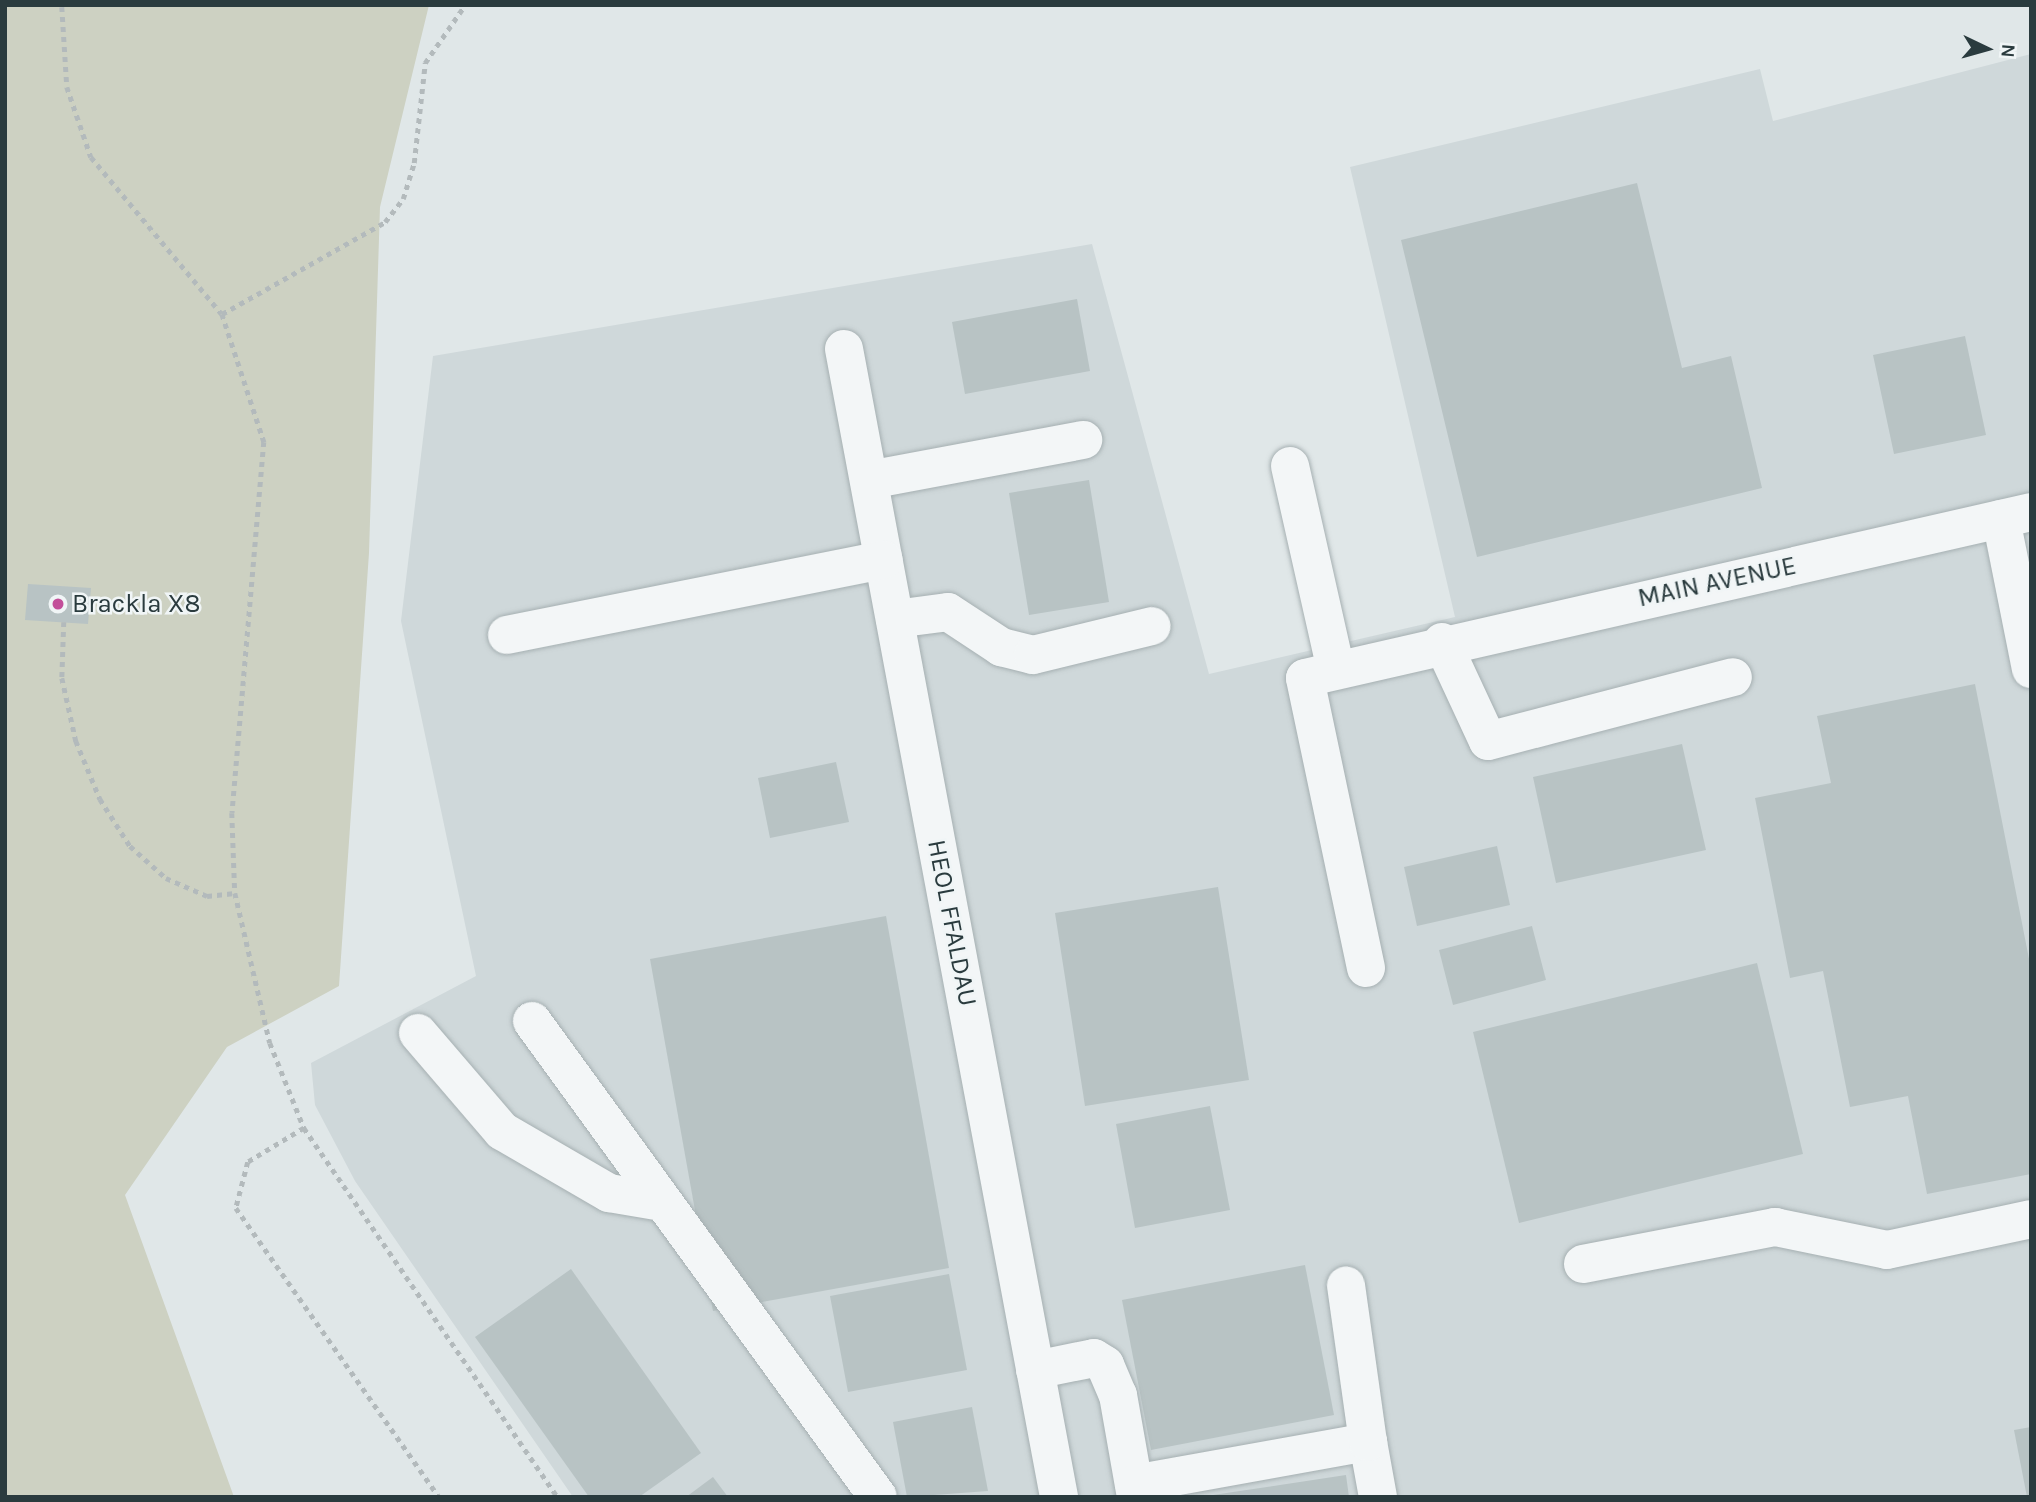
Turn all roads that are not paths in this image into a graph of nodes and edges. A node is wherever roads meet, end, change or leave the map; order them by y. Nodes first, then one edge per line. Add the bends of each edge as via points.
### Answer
1 (844, 349) dead end
2 (1083, 440) dead end
3 (1290, 466) dead end
4 (869, 480) junction
5 (2016, 515) edge
6 (884, 560) junction
7 (895, 619) junction
8 (1152, 626) dead end
9 (507, 635) dead end
10 (1442, 642) junction
11 (2031, 669) edge
12 (1336, 670) junction
13 (1732, 677) dead end
14 (1366, 968) dead end
15 (532, 1021) dead end
16 (418, 1033) dead end
17 (662, 1202) junction
18 (2031, 1219) edge
19 (1583, 1264) dead end
20 (1346, 1286) dead end
21 (1035, 1370) junction
22 (1368, 1442) junction
23 (1135, 1490) edge
24 (878, 1497) edge
25 (1059, 1497) edge
26 (1378, 1497) edge

1 - 4 street, HEOL FFALDAU
2 - 4 street
3 - 12 street
4 - 6 street, HEOL FFALDAU
5 - 10 street, MAIN AVENUE
5 - 11 street
6 - 7 street, HEOL FFALDAU
6 - 9 street
7 - 8 street via 948,612 1001,647 1033,655
7 - 21 street, HEOL FFALDAU
10 - 12 street, MAIN AVENUE
10 - 13 street via 1488,741
12 - 14 street, MAIN AVENUE via 1305,678
15 - 17 street
16 - 17 street via 502,1130 609,1193
17 - 24 street
18 - 19 street via 1886,1250 1775,1227
20 - 22 street
21 - 23 street via 1094,1358 1105,1365 1118,1395
21 - 25 street, HEOL FFALDAU
22 - 23 street
22 - 26 street

